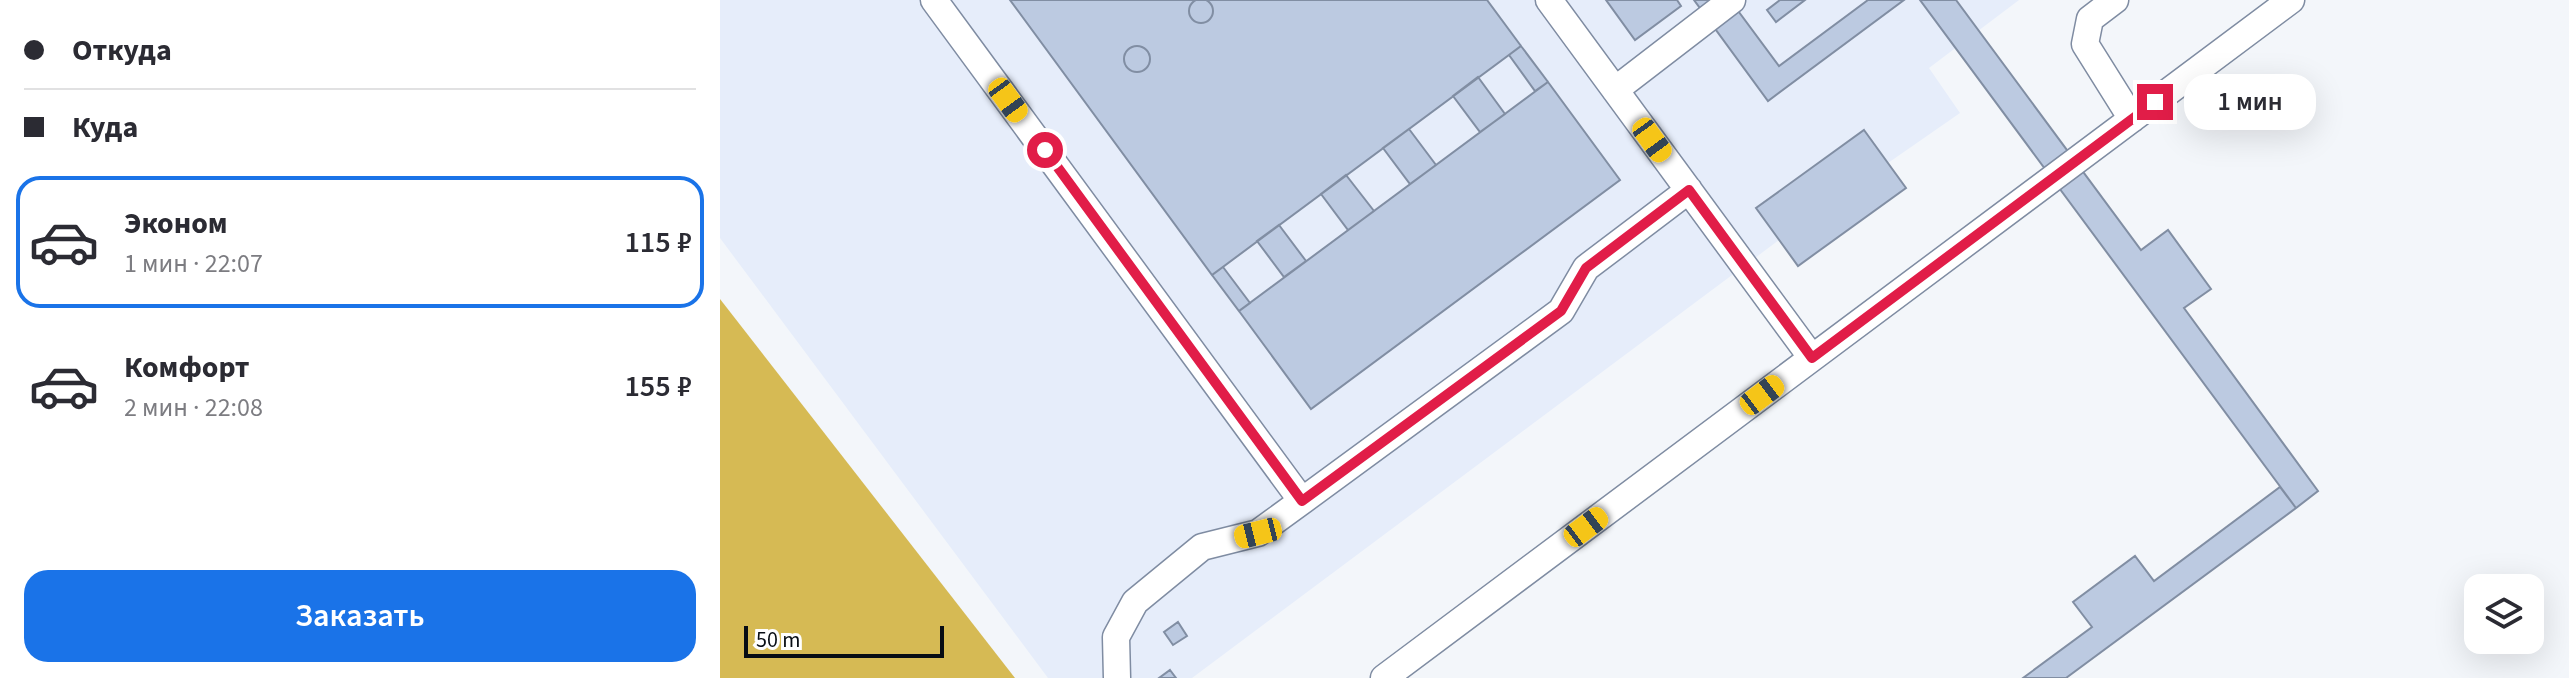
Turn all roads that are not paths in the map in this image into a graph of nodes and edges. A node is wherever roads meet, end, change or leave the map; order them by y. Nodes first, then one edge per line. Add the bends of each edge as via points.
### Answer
1 (934, 0) edge
2 (1549, 0) edge
3 (1732, 0) edge
4 (2115, 0) edge
5 (2291, 0) edge
6 (1615, 90) junction
7 (2132, 119) junction
8 (1689, 190) junction
9 (1812, 358) junction
10 (1302, 501) junction
11 (1117, 678) edge
12 (1384, 678) edge

1 - 10 lane
2 - 6 lane
3 - 6 lane
4 - 7 lane via 2090,19 2085,44
5 - 7 lane
6 - 8 lane
7 - 9 lane
8 - 9 lane
8 - 10 lane via 1586,268 1561,311
9 - 12 lane
10 - 11 lane via 1258,533 1202,547 1135,602 1116,637

